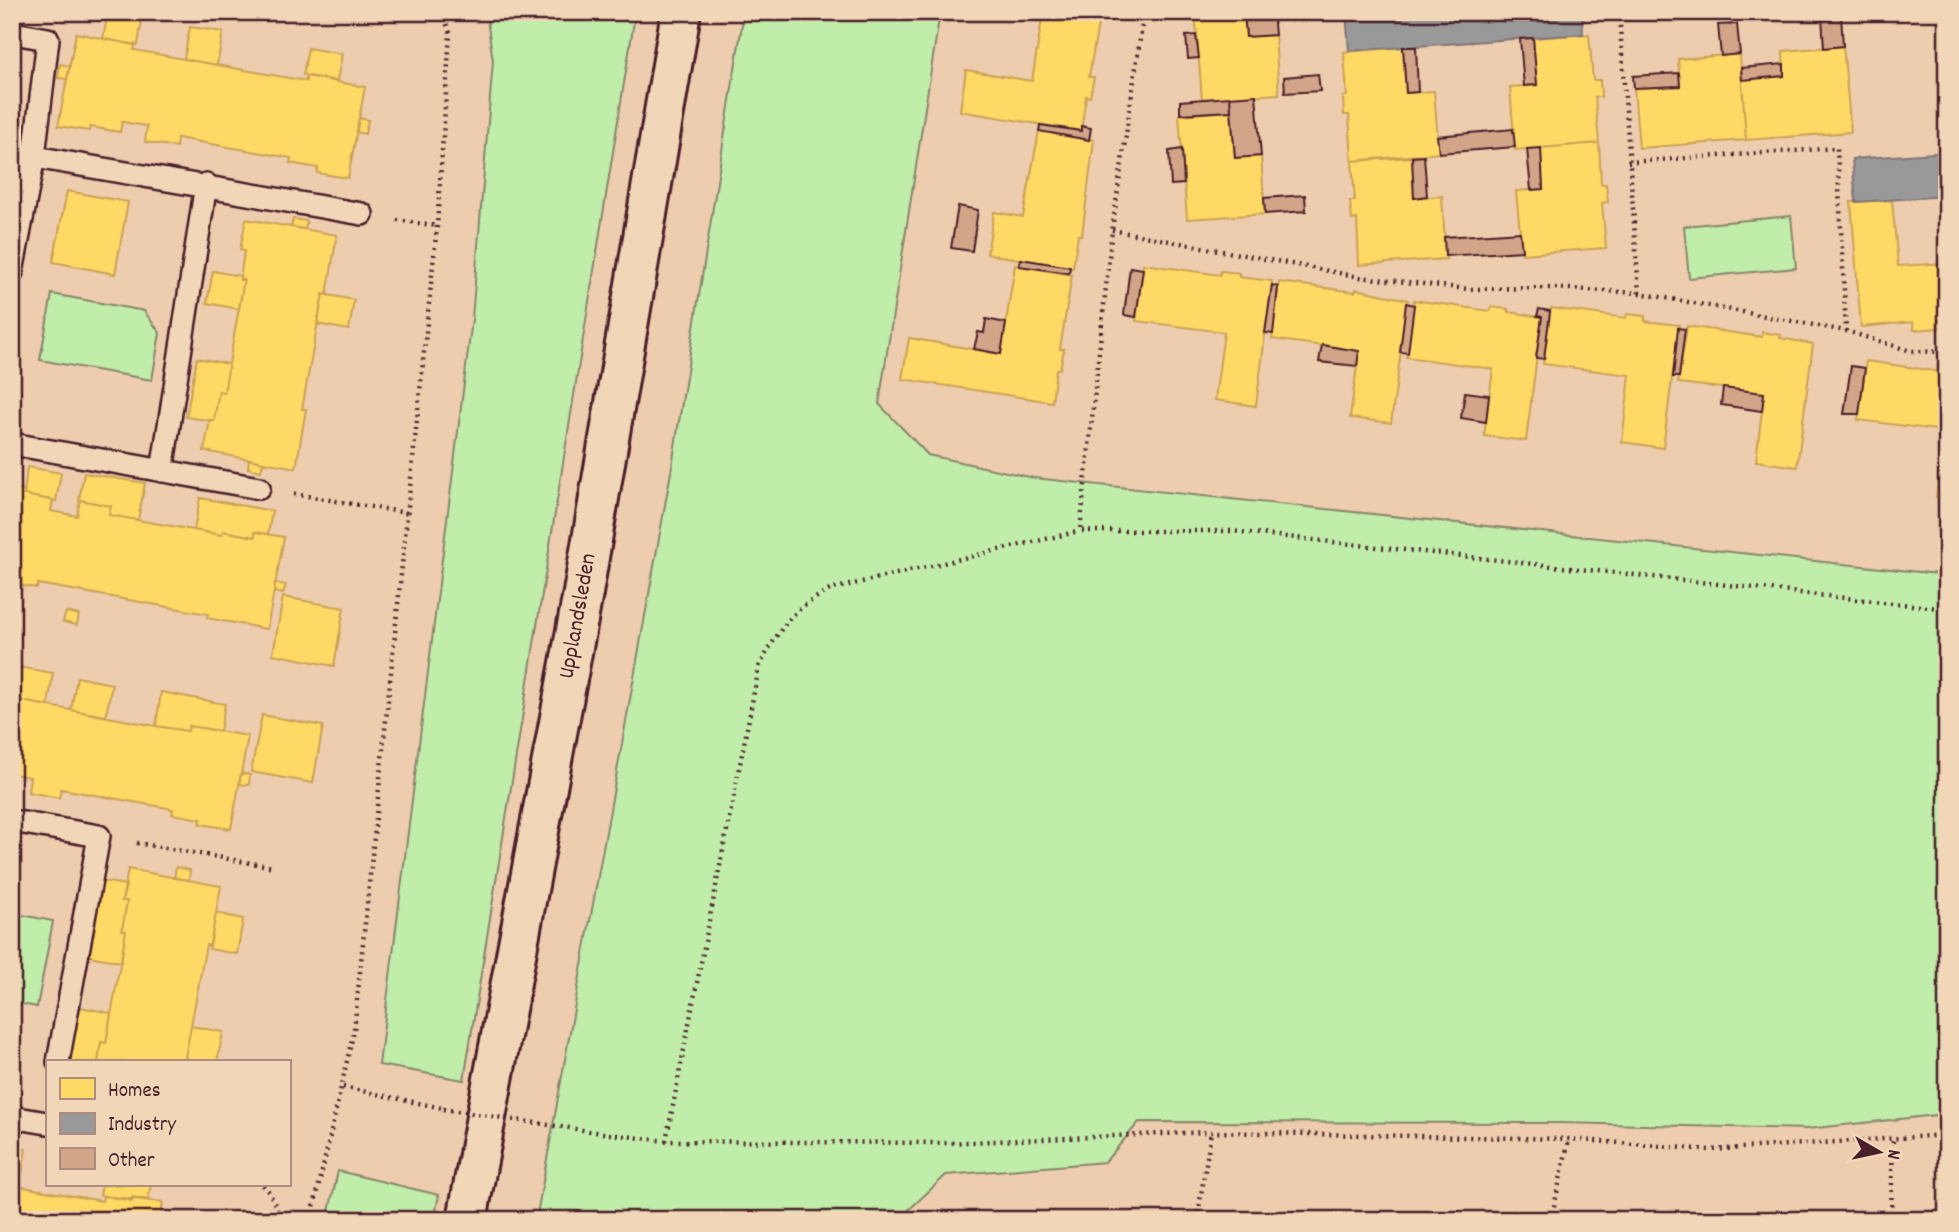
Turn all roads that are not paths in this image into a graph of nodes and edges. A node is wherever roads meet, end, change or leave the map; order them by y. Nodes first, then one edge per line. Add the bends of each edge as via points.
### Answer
1 (681, 12) edge
2 (19, 34) dead end
3 (12, 153) edge
4 (34, 156) junction
5 (206, 184) junction
6 (362, 214) dead end
7 (12, 272) edge
8 (12, 444) edge
9 (162, 471) junction
10 (259, 488) road end
11 (12, 821) edge
12 (58, 1060) edge
13 (12, 1117) edge
14 (46, 1123) edge
15 (467, 1220) edge

1 - 15 street, Upplandsleden via 583,593
2 - 4 lane via 48,40
3 - 4 lane
4 - 5 lane
4 - 7 lane
5 - 6 lane
5 - 9 lane
8 - 9 lane
9 - 10 lane
11 - 12 lane via 99,836
13 - 14 lane

